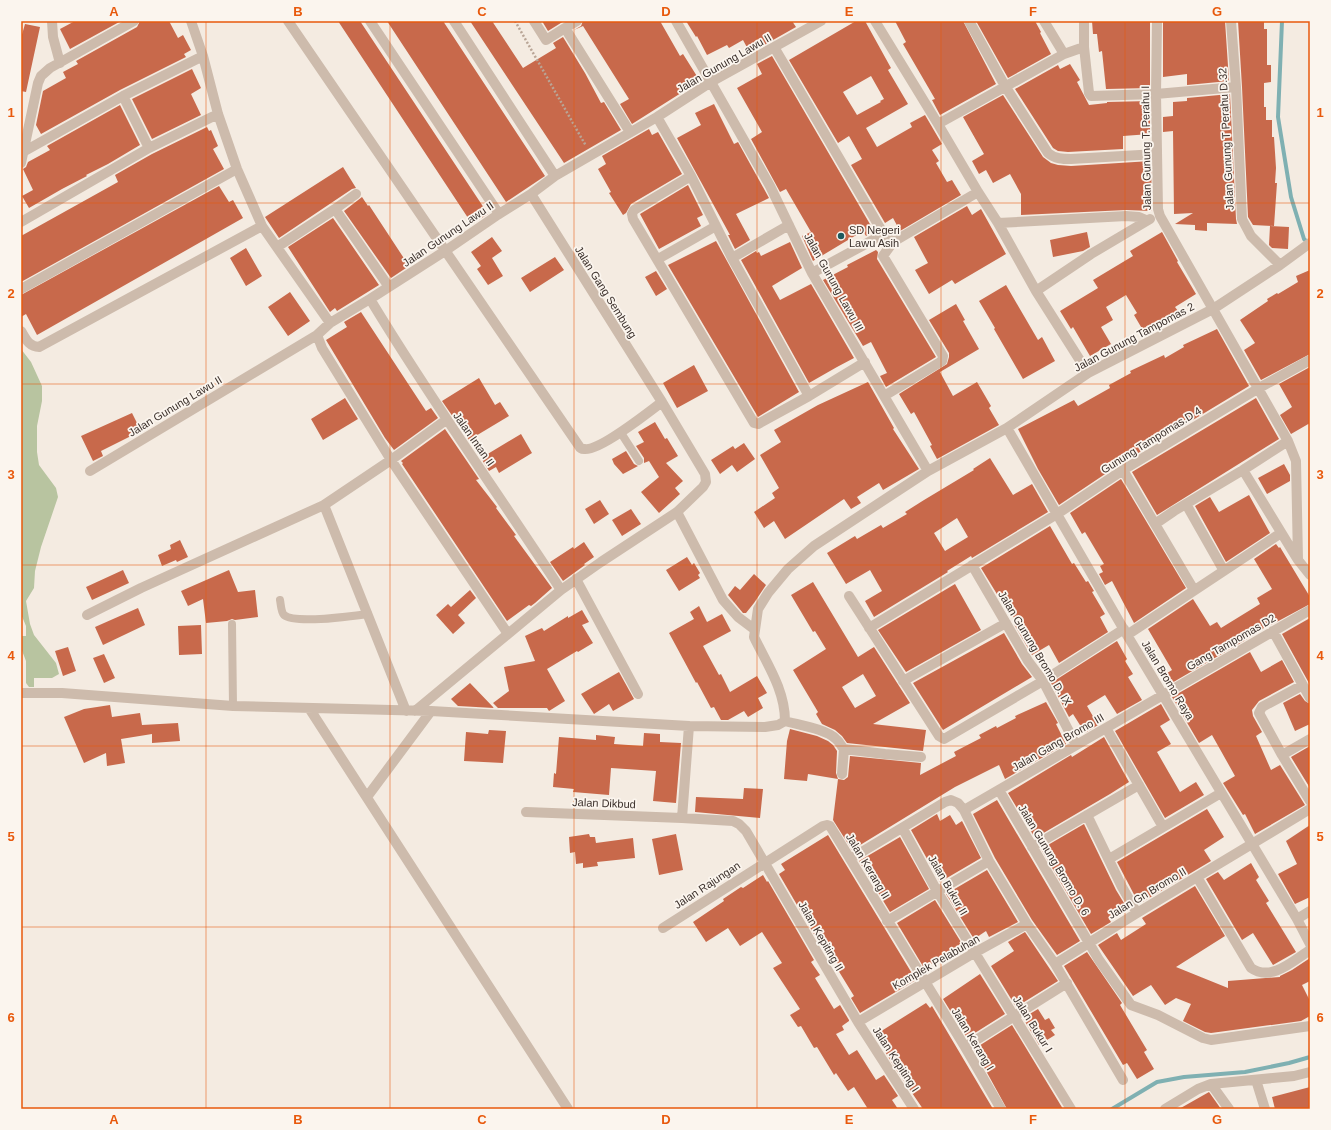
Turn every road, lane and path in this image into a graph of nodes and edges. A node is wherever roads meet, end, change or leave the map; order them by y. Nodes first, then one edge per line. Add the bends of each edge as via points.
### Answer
1 (52, 21) edge
2 (134, 21) edge
3 (191, 21) edge
4 (288, 21) edge
5 (370, 21) edge
6 (454, 21) edge
7 (515, 21) edge
8 (534, 21) edge
9 (577, 21) edge
10 (676, 21) edge
11 (821, 21) edge
12 (875, 21) edge
13 (969, 21) edge
14 (1044, 21) edge
15 (1084, 21) edge
16 (1157, 21) edge
17 (1231, 21) edge
18 (565, 28) junction
19 (774, 47) junction
20 (1084, 47) junction
21 (1064, 54) junction
22 (203, 56) junction
23 (60, 63) junction
24 (711, 82) junction
25 (1005, 86) junction
26 (1236, 87) junction
27 (1156, 94) junction
28 (123, 96) junction
29 (218, 114) junction
30 (658, 117) junction
31 (938, 124) junction
32 (630, 132) junction
33 (148, 148) junction
34 (23, 152) junction
35 (1157, 154) junction
36 (592, 155) junction
37 (21, 163) edge
38 (237, 169) junction
39 (556, 176) junction
40 (691, 176) junction
41 (978, 192) junction
42 (356, 194) dead end
43 (531, 194) junction
44 (335, 210) junction
45 (499, 214) junction
46 (1160, 216) junction
47 (1146, 220) junction
48 (21, 222) edge
49 (998, 223) junction
50 (789, 225) junction
51 (262, 226) junction
52 (716, 226) junction
53 (883, 233) junction
54 (873, 240) junction
55 (893, 242) junction
56 (1310, 244) edge
57 (277, 247) junction
58 (445, 251) junction
59 (883, 256) junction
60 (732, 258) junction
61 (658, 260) junction
62 (1280, 265) junction
63 (812, 273) junction
64 (389, 287) junction
65 (21, 289) edge
66 (1036, 292) junction
67 (370, 300) junction
68 (1213, 309) junction
69 (330, 323) junction
70 (21, 331) edge
71 (317, 335) junction
72 (1310, 360) edge
73 (865, 362) junction
74 (1088, 373) junction
75 (1259, 388) junction
76 (809, 396) junction
77 (884, 396) junction
78 (662, 402) junction
79 (446, 420) junction
80 (1007, 428) junction
81 (621, 433) junction
82 (1288, 441) junction
83 (391, 460) junction
84 (639, 461) dead end
85 (1123, 470) junction
86 (1243, 470) junction
87 (90, 471) dead end
88 (928, 471) junction
89 (1186, 504) junction
90 (324, 505) junction
91 (677, 512) junction
92 (1057, 514) junction
93 (1155, 524) junction
94 (1281, 533) junction
95 (1298, 560) junction
96 (972, 564) junction
97 (1224, 571) junction
98 (1310, 575) edge
99 (576, 579) junction
100 (561, 590) junction
101 (1194, 590) junction
102 (849, 596) dead end
103 (280, 600) dead end
104 (1310, 610) edge
105 (368, 614) junction
106 (87, 615) dead end
107 (1006, 623) junction
108 (232, 624) dead end
109 (869, 628) junction
110 (754, 629) junction
111 (1274, 631) junction
112 (1125, 632) junction
113 (508, 634) junction
114 (903, 681) junction
115 (1043, 681) junction
116 (1303, 685) junction
117 (21, 693) edge
118 (638, 694) dead end
119 (1163, 695) junction
120 (1310, 698) edge
121 (233, 706) junction
122 (309, 708) junction
123 (411, 711) junction
124 (431, 711) junction
125 (784, 722) junction
126 (689, 726) junction
127 (1106, 728) junction
128 (1310, 739) edge
129 (1076, 745) junction
130 (844, 749) junction
131 (1282, 755) junction
132 (921, 757) dead end
133 (842, 774) dead end
134 (1139, 785) junction
135 (999, 790) junction
136 (1221, 793) junction
137 (368, 797) junction
138 (1310, 801) edge
139 (1310, 809) edge
140 (964, 810) junction
141 (526, 812) dead end
142 (1087, 815) junction
143 (682, 818) junction
144 (1163, 827) junction
145 (903, 829) junction
146 (1252, 844) junction
147 (1032, 847) junction
148 (1109, 859) junction
149 (850, 860) junction
150 (989, 861) junction
151 (764, 863) junction
152 (1197, 877) junction
153 (937, 891) junction
154 (1310, 911) edge
155 (1137, 913) junction
156 (1296, 919) junction
157 (887, 921) junction
158 (1027, 924) junction
159 (662, 928) dead end
160 (1310, 944) edge
161 (1091, 946) junction
162 (1310, 950) edge
163 (974, 953) junction
164 (1055, 964) junction
165 (925, 983) junction
166 (1067, 983) junction
167 (1014, 1016) junction
168 (858, 1022) junction
169 (1310, 1026) edge
170 (965, 1047) junction
171 (1310, 1072) edge
172 (1123, 1080) dead end
173 (1256, 1080) junction
174 (1211, 1084) junction
175 (568, 1109) edge
176 (914, 1109) edge
177 (1001, 1109) edge
178 (1071, 1109) edge
179 (1165, 1109) edge
180 (1230, 1109) edge
181 (1265, 1109) edge

1 - 23 street via 53,37
2 - 23 street
3 - 22 street
4 - 58 street
5 - 45 street
6 - 39 street
7 - 36 path
8 - 18 street via 546,40
9 - 18 street
10 - 24 street, Jalan Gunung Lawu III
11 - 19 street, Jalan Gunung Lawu II
12 - 31 street
13 - 25 street
14 - 21 street
15 - 20 street
16 - 27 street, Jalan Gunung T. Perahu I
17 - 26 street, Jalan Gunung T Perahu D.32
18 - 32 street
19 - 24 street, Jalan Gunung Lawu II
19 - 53 street
20 - 21 street
20 - 27 street via 1088,94 1091,96
21 - 25 street
22 - 28 street
22 - 29 street
23 - 34 street via 45,72 38,83
24 - 30 street, Jalan Gunung Lawu II
24 - 50 street, Jalan Gunung Lawu III
25 - 31 street
25 - 35 street via 1051,156 1071,160
26 - 27 street
26 - 62 street, Jalan Gunung T Perahu D.32 via 1242,219 1251,236
27 - 35 street, Jalan Gunung T. Perahu I
28 - 33 street
28 - 34 street
29 - 33 street
29 - 38 street
30 - 32 street, Jalan Gunung Lawu II
30 - 40 street
31 - 41 street
32 - 36 street, Jalan Gunung Lawu II
33 - 48 street
34 - 37 street
35 - 46 street, Jalan Gunung T. Perahu I
36 - 39 street, Jalan Gunung Lawu II
38 - 51 street
38 - 65 street
39 - 43 street, Jalan Gunung Lawu II
40 - 52 street
40 - 61 street via 634,210 632,214
41 - 49 street
41 - 55 street
42 - 44 street
43 - 45 street, Jalan Gunung Lawu II
43 - 78 street, Jalan Gang Sembung
44 - 57 street
44 - 64 street
45 - 58 street, Jalan Gunung Lawu II
46 - 47 street
46 - 68 street, Jalan Gunung T. Perahu I
47 - 49 street via 1126,216
47 - 66 street
49 - 66 street
50 - 60 street
50 - 63 street, Jalan Gunung Lawu III
51 - 57 street
51 - 70 street via 39,347 29,344
52 - 60 street
52 - 61 street
53 - 54 street
53 - 55 street
54 - 59 street
54 - 63 street
55 - 59 street
56 - 62 street, Jalan Gunung Tampomas 2
57 - 69 street
58 - 64 street, Jalan Gunung Lawu II
58 - 81 street via 579,446 589,449
59 - 77 street via 943,356 942,361
60 - 76 street
61 - 76 street via 754,423 758,424
62 - 68 street, Jalan Gunung Tampomas 2
63 - 73 street, Jalan Gunung Lawu III
64 - 67 street, Jalan Gunung Lawu II
66 - 74 street
67 - 69 street, Jalan Gunung Lawu II
67 - 79 street, Jalan Intan II
68 - 74 street, Jalan Gunung Tampomas 2
68 - 75 street, Jalan Gunung T. Perahu I
69 - 71 street, Jalan Gunung Lawu II
71 - 83 street via 322,348
71 - 87 street, Jalan Gunung Lawu II
72 - 75 street, Gunung Tampomas.D 4
73 - 76 street
73 - 77 street, Jalan Gunung Lawu III
74 - 80 street, Jalan Gunung Tampomas 2
75 - 82 street, Jalan Gunung T. Perahu I
75 - 85 street, Gunung Tampomas.D 4
77 - 88 street, Jalan Gunung Lawu III
78 - 81 street
78 - 91 street, Jalan Gang Sembung via 706,474 703,487
79 - 83 street
79 - 100 street, Jalan Intan II via 510,511
80 - 88 street, Jalan Gunung Tampomas 2
80 - 92 street, Jalan Bromo Raya
81 - 84 lane
82 - 86 street
82 - 95 street, Jalan Gunung T. Perahu I via 1296,461
83 - 90 street
83 - 113 street
85 - 92 street, Gunung Tampomas.D 4
85 - 93 street
86 - 89 street
86 - 94 street
88 - 110 street, Jalan Gunung Tampomas 2 via 814,546 788,569 758,609
89 - 93 street
89 - 97 street
90 - 105 street
90 - 106 street
91 - 99 street, Jalan Gang Sembung
91 - 110 street via 723,600 738,617
92 - 96 street, Gunung Tampomas.D 4
92 - 112 street, Jalan Bromo Raya
93 - 101 street
94 - 95 street
94 - 97 street
95 - 98 street
96 - 107 street, Jalan Gunung Bromo D. IX
96 - 109 street, Gunung Tampomas.D 4
97 - 101 street
99 - 100 street, Jalan Gang Sembung
99 - 118 street
100 - 113 street, Jalan Gang Sembung
101 - 112 street
102 - 109 street
103 - 105 lane via 283,613 290,618 317,619
104 - 111 street, Gang Tampomas D2
105 - 123 street
107 - 114 street
107 - 115 street, Jalan Gunung Bromo D. IX
108 - 121 lane
109 - 114 street
110 - 125 street via 754,637 783,699
111 - 116 street
111 - 119 street, Gang Tampomas D2
112 - 115 street
112 - 119 street, Jalan Bromo Raya
113 - 123 street, Jalan Gang Sembung
114 - 115 street via 939,736 944,739
115 - 129 street, Jalan Gunung Bromo D. IX
116 - 120 street
116 - 131 street via 1260,710 1260,716
117 - 121 street via 62,693
119 - 127 street, Jalan Gang Bromo III
119 - 136 street, Jalan Bromo Raya
121 - 122 street
122 - 123 street
122 - 137 street
123 - 124 street
124 - 126 street
124 - 137 street
125 - 126 street via 765,727
125 - 130 street via 820,730 836,738
126 - 143 street
127 - 129 street, Jalan Gang Bromo III
127 - 134 street
128 - 131 street
129 - 135 street, Jalan Gang Bromo III
130 - 132 street
130 - 133 street
131 - 138 street
134 - 142 street
134 - 144 street
135 - 140 street, Jalan Gang Bromo III
135 - 147 street, Jalan Gunung Bromo D. 6
136 - 144 street
136 - 146 street, Jalan Bromo Raya
137 - 175 street
139 - 146 street, Jalan Gn Bromo II
140 - 145 street via 951,800
140 - 150 street
141 - 143 street, Jalan Dikbud
142 - 147 street
142 - 148 street
143 - 151 street, Jalan Dikbud via 733,821 739,824 746,831
144 - 148 street
145 - 149 street
145 - 153 street, Jalan Bukur II
146 - 152 street, Jalan Gn Bromo II
146 - 156 street, Jalan Bromo Raya
147 - 161 street, Jalan Gunung Bromo D. 6
148 - 155 street
149 - 151 street, Jalan Kerang II via 827,825
149 - 157 street, Jalan Kerang II
150 - 153 street
150 - 158 street
151 - 159 street, Jalan Rajungan
151 - 168 street, Jalan Kepiting II
152 - 155 street, Jalan Gn Bromo II
152 - 162 street via 1251,968 1256,972 1274,972
153 - 157 street
153 - 163 street, Jalan Bukur II
154 - 156 street
155 - 161 street, Jalan Gn Bromo II
156 - 160 street, Jalan Bromo Raya
157 - 165 street, Jalan Kerang II
158 - 163 street, Komplek Pelabuhan
158 - 164 street
161 - 164 street, Jalan Gn Bromo II
161 - 169 street, Jalan Gunung Bromo D. 6 via 1130,1005 1158,1015 1203,1038 1211,1040
163 - 165 street, Komplek Pelabuhan
163 - 167 street, Jalan Bukur I
164 - 166 street
165 - 168 street, Komplek Pelabuhan
165 - 170 street, Jalan Kerang I
166 - 167 street
166 - 172 street
167 - 170 street
167 - 178 street, Jalan Bukur I
168 - 176 street, Jalan Kepiting I
170 - 177 street, Jalan Kerang I
171 - 173 street
173 - 174 street
173 - 181 street
174 - 179 street
174 - 180 street

